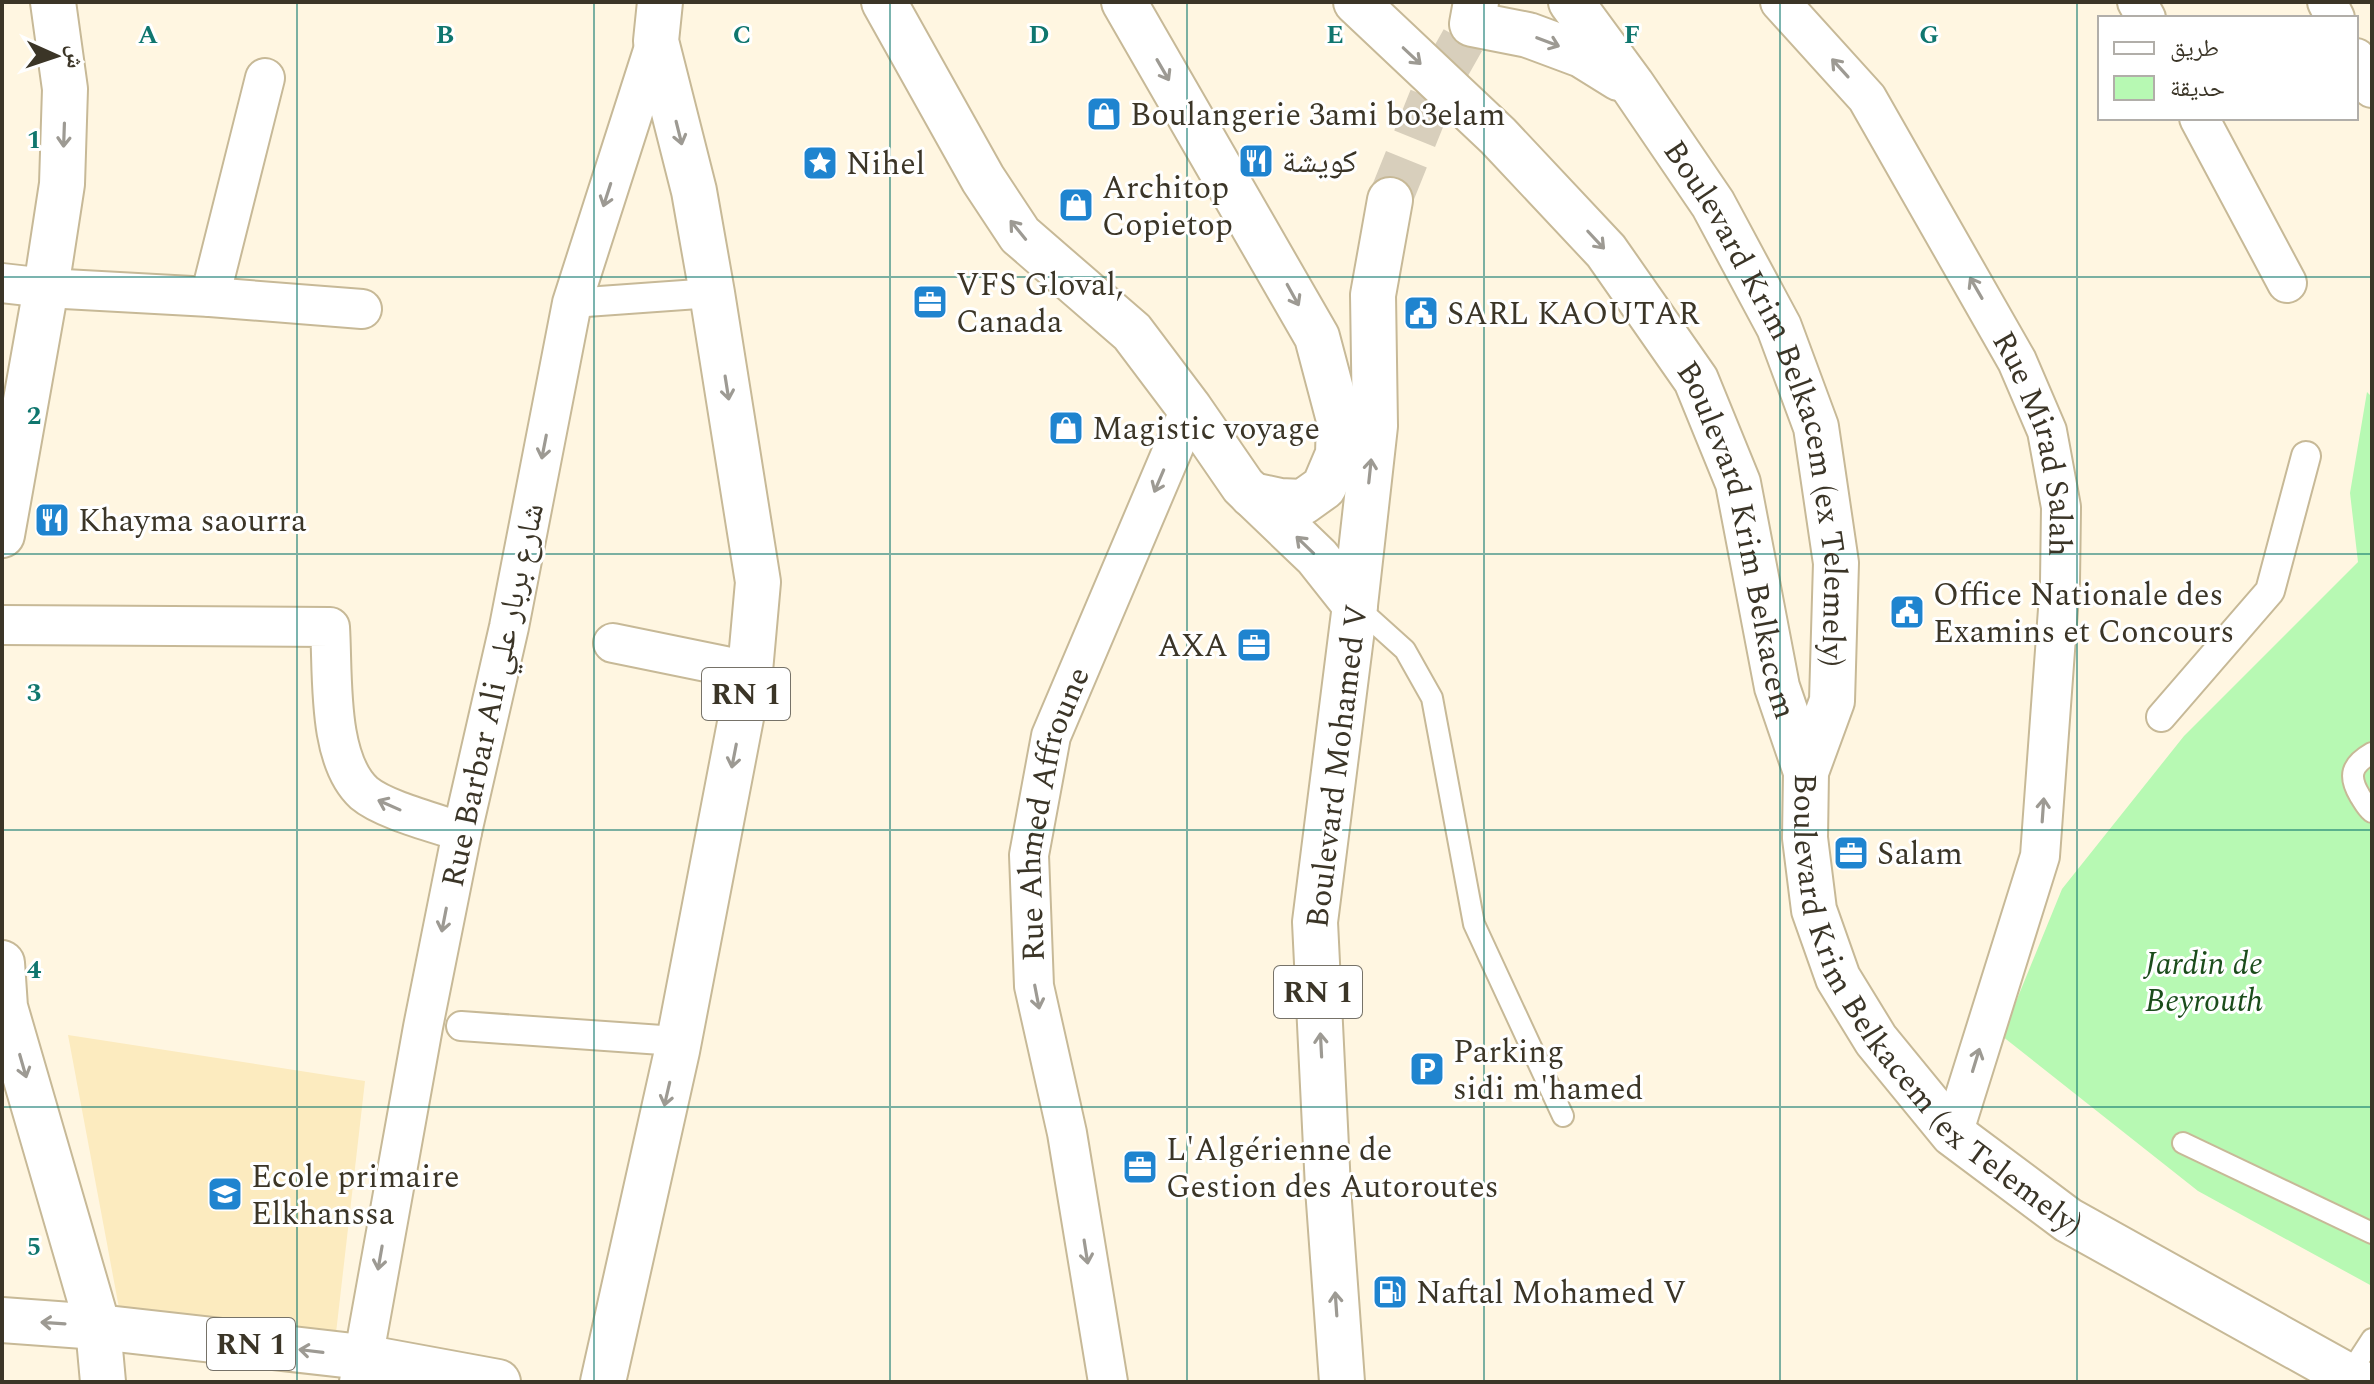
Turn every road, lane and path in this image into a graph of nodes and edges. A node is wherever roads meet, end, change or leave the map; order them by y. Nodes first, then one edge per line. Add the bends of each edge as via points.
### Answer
1 (53, 2) edge
2 (884, 2) edge
3 (1124, 2) edge
4 (1356, 2) edge
5 (1571, 2) edge
6 (1780, 2) edge
7 (1474, 13) edge
8 (658, 21) edge
9 (2358, 62) edge
10 (265, 78) dead end
11 (1632, 85) junction
12 (2372, 88) edge
13 (2200, 120) edge
14 (1390, 200) tunnel mouth
15 (2, 283) edge
16 (2287, 283) dead end
17 (46, 288) junction
18 (712, 293) junction
19 (210, 297) junction
20 (572, 303) junction
21 (362, 309) dead end
22 (1190, 409) junction
23 (2306, 456) dead end
24 (1252, 495) junction
25 (2, 535) edge
26 (1355, 605) junction
27 (2, 625) edge
28 (613, 643) dead end
29 (750, 671) junction
30 (2161, 717) dead end
31 (2372, 753) edge
32 (1806, 772) junction
33 (2372, 812) edge
34 (462, 832) junction
35 (2, 963) edge
36 (4, 1006) edge
37 (461, 1026) dead end
38 (677, 1051) junction
39 (1563, 1116) dead end
40 (1953, 1134) junction
41 (2183, 1143) dead end
42 (2372, 1233) edge
43 (2, 1320) edge
44 (98, 1327) junction
45 (2372, 1339) edge
46 (361, 1370) edge
47 (2354, 1379) edge
48 (103, 1382) edge
49 (498, 1382) edge
50 (603, 1382) edge
51 (1108, 1382) edge
52 (1342, 1382) edge

1 -> 17 main road via 65,89 62,184
22 -> 2 main road via 1132,332 1020,235
3 -> 24 main road via 1317,337 1325,361 1339,420 1338,454 1324,487 1303,502
4 -> 32 main road, Boulevard Krim Belkacem via 1498,136 1606,251 1696,380 1738,483 1777,687
5 - 11 main road, Boulevard Krim Belkacem (ex Telemely)
40 -> 6 street, Rue Mirad Salah via 2040,856 2061,507 2047,431 2017,361 1867,98
7 -> 11 main road via 1582,55
8 -> 18 main road, RN 1
8 -> 20 street, Rue Barbar Ali شارع بربار علي
9 - 12 street
10 - 19 street
11 - 32 main road, Boulevard Krim Belkacem (ex Telemely) via 1713,204 1779,327 1816,427 1836,563 1832,701
13 - 16 street
26 -> 14 main road, Boulevard Mohamed V / RN 1 via 1375,426 1373,295
15 - 17 street
17 - 19 street
17 - 25 main road
18 - 20 street
18 -> 29 main road, RN 1 via 758,582
19 - 21 street
20 -> 34 street, Rue Barbar Ali شارع بربار علي via 509,627
22 - 24 main road
22 -> 51 street, Rue Ahmed Affroune via 1051,736 1029,855 1034,986 1067,1133
23 - 30 street via 2270,591
26 -> 24 main road via 1317,557
26 - 39 lane via 1405,650 1432,698 1474,924
52 -> 26 main road, Boulevard Mohamed V / RN 1 via 1315,922
34 -> 27 street via 365,794 347,772 337,742 330,627
28 - 29 street
29 -> 38 main road, RN 1
31 - 33 lane via 2360,760 2352,783
32 - 40 main road, Boulevard Krim Belkacem (ex Telemely) via 1805,838 1814,910 1838,978 1876,1040
34 -> 46 street, Rue Barbar Ali شارع بربار علي
35 - 36 main road
36 -> 44 main road
37 - 38 street via 662,1040
38 -> 50 main road, RN 1
40 - 47 main road, Boulevard Krim Belkacem (ex Telemely) via 2068,1220
41 - 42 lane
44 -> 43 main road, RN 1
46 -> 44 main road, RN 1
44 - 48 main road
45 - 47 lane
46 - 49 main road, RN 1

